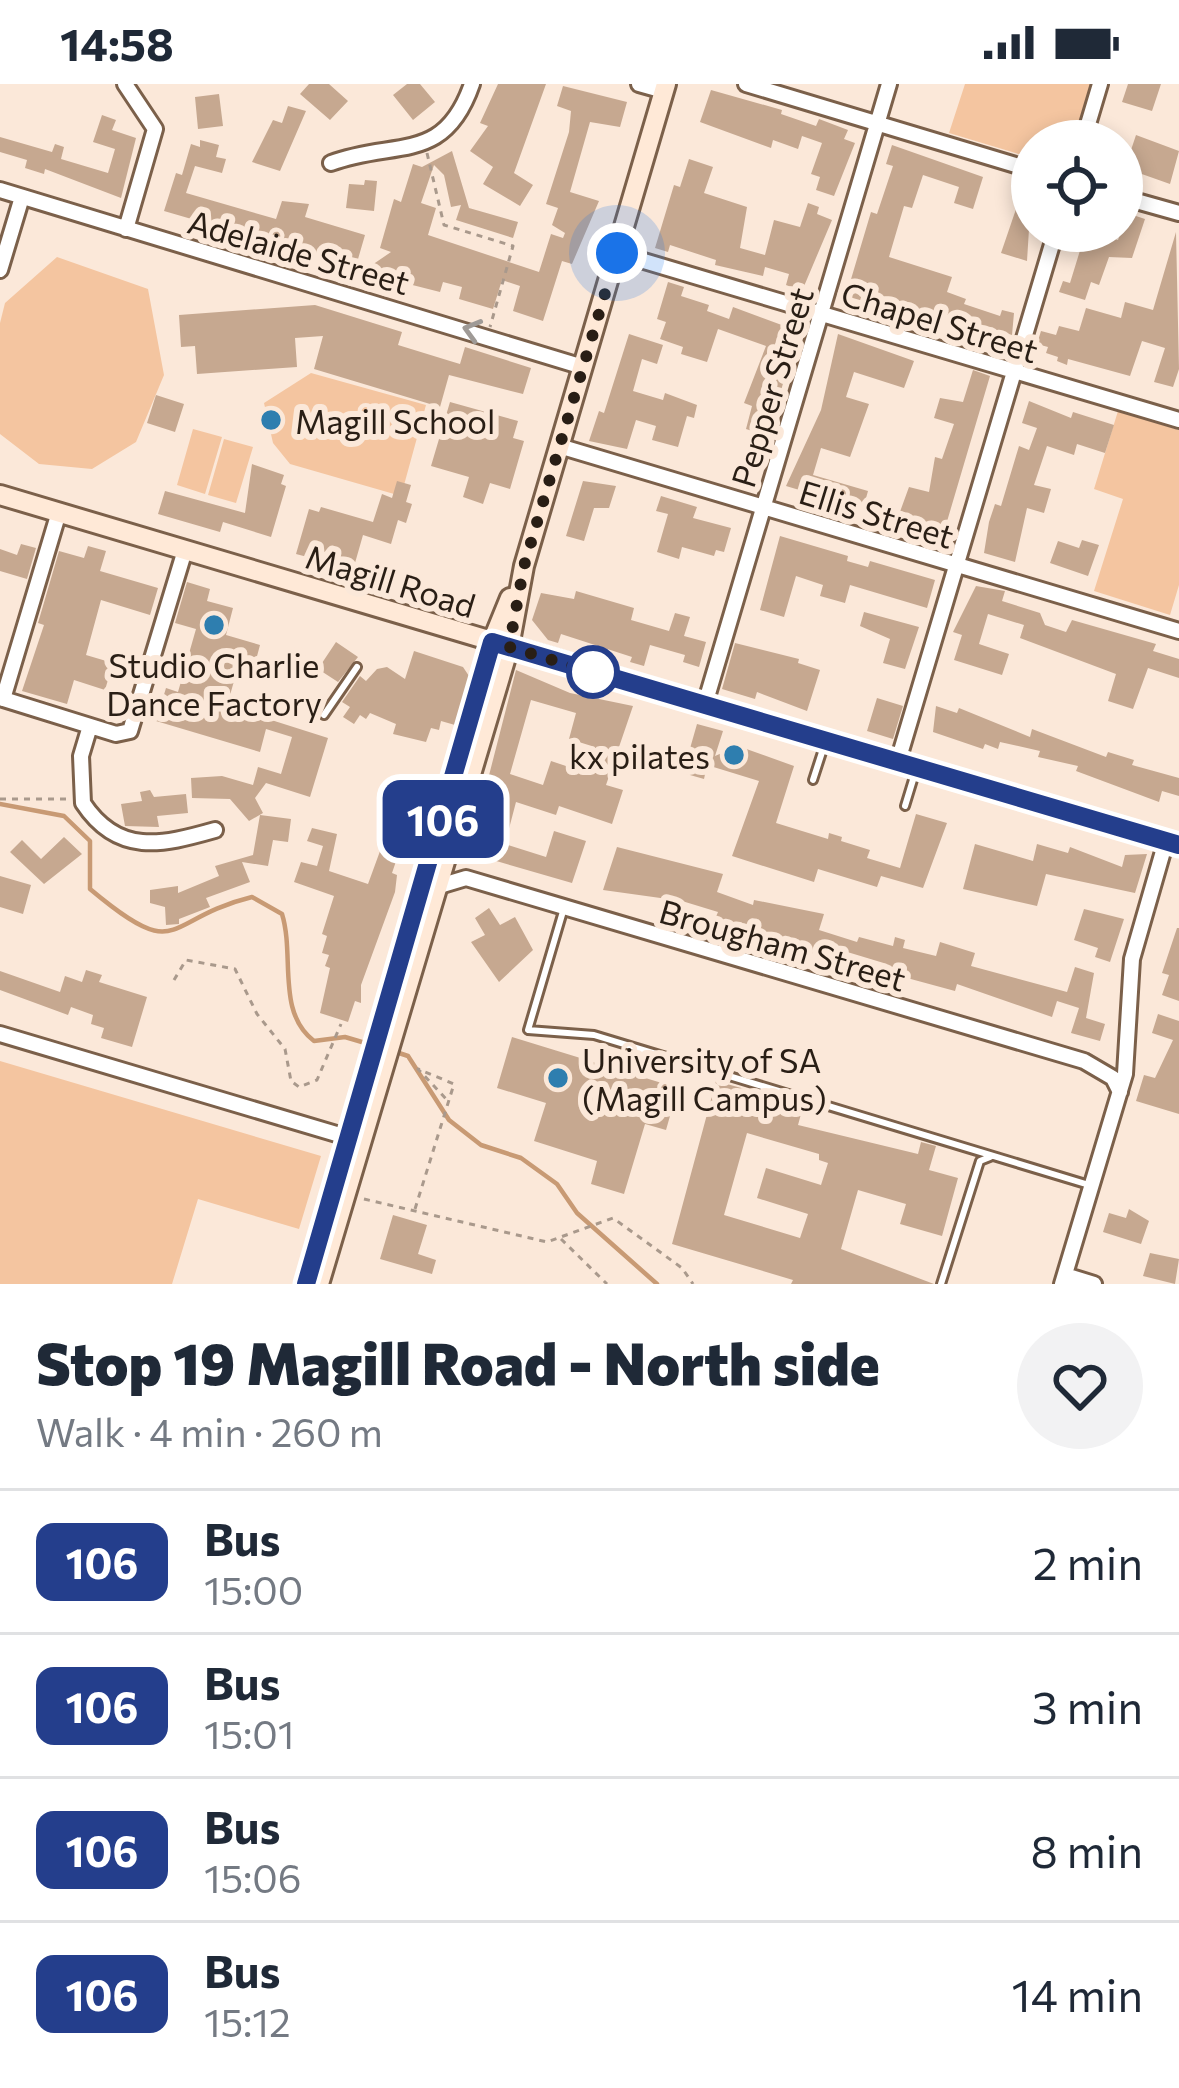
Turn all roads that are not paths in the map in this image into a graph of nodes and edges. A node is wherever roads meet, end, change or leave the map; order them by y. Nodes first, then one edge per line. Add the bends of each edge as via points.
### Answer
1 (125, 84) edge
2 (472, 84) edge
3 (639, 84) edge
4 (746, 84) edge
5 (889, 84) edge
6 (1100, 84) edge
7 (665, 87) edge
8 (1089, 120) edge
9 (878, 122) junction
10 (331, 163) dead end
11 (1011, 163) edge
12 (0, 190) edge
13 (22, 197) junction
14 (1143, 203) edge
15 (1179, 213) edge
16 (126, 229) junction
17 (1050, 252) edge
18 (617, 253) junction
19 (0, 270) edge
20 (821, 314) junction
21 (583, 367) junction
22 (1015, 372) junction
23 (1179, 420) edge
24 (559, 446) junction
25 (0, 494) edge
26 (763, 506) junction
27 (58, 512) junction
28 (185, 550) junction
29 (956, 564) junction
30 (1179, 631) edge
31 (500, 644) junction
32 (357, 667) dead end
33 (2, 699) edge
34 (705, 704) junction
35 (324, 715) dead end
36 (90, 726) junction
37 (826, 740) junction
38 (906, 757) junction
39 (813, 780) dead end
40 (905, 806) dead end
41 (215, 830) dead end
42 (1173, 843) edge
43 (445, 856) junction
44 (466, 878) junction
45 (436, 886) junction
46 (564, 908) junction
47 (0, 1034) edge
48 (1128, 1048) junction
49 (1084, 1061) junction
50 (373, 1075) junction
51 (1120, 1092) junction
52 (354, 1139) junction
53 (990, 1157) junction
54 (1092, 1186) junction
55 (1063, 1280) edge
56 (306, 1284) edge
57 (319, 1284) edge
58 (942, 1284) edge
59 (1094, 1284) edge

1 - 16 street via 155,129
2 - 10 street via 455,121 425,144
3 - 7 street
4 - 9 street
5 - 9 street, Pepper Street
6 - 8 street
7 - 18 main road
9 - 11 street
9 - 20 street, Pepper Street
12 - 13 street, Adelaide Street
13 - 16 street, Adelaide Street
13 - 19 street
14 - 15 street
21 -> 16 street, Adelaide Street
17 - 22 street
18 - 20 street, Chapel Street
18 - 21 main road
20 - 22 street, Chapel Street
20 - 26 street, Pepper Street
21 - 24 main road
22 - 23 street, Chapel Street
22 - 29 street
24 - 26 street, Ellis Street
24 - 31 main road
25 - 27 main road, Magill Road
26 - 29 street, Ellis Street
26 - 34 street, Pepper Street
27 - 28 main road, Magill Road
27 - 33 street
28 - 31 main road, Magill Road
28 - 36 street via 134,726 116,734
29 - 30 street, Ellis Street
29 - 38 street
31 - 34 main road, Magill Road
31 - 43 main road
31 - 50 main road
32 - 35 lane
33 - 36 street
34 - 37 main road, Magill Road
36 - 41 street via 82,799 94,820 144,846
37 - 38 main road, Magill Road
37 - 39 lane
38 - 40 lane
38 - 42 main road, Magill Road
42 - 48 street via 1132,959
43 - 44 street, Brougham Street
43 - 45 main road
44 - 45 street
44 - 46 street, Brougham Street
45 - 50 main road
46 - 49 street, Brougham Street
46 - 53 lane via 529,1030 594,1035
47 - 52 street
48 - 49 street via 1114,1059
48 - 51 street
49 - 51 street, Brougham Street via 1113,1078
50 - 52 main road
51 - 54 street
52 - 56 main road
52 - 57 main road
53 - 54 lane
53 - 58 lane
54 - 55 street
55 - 59 street

